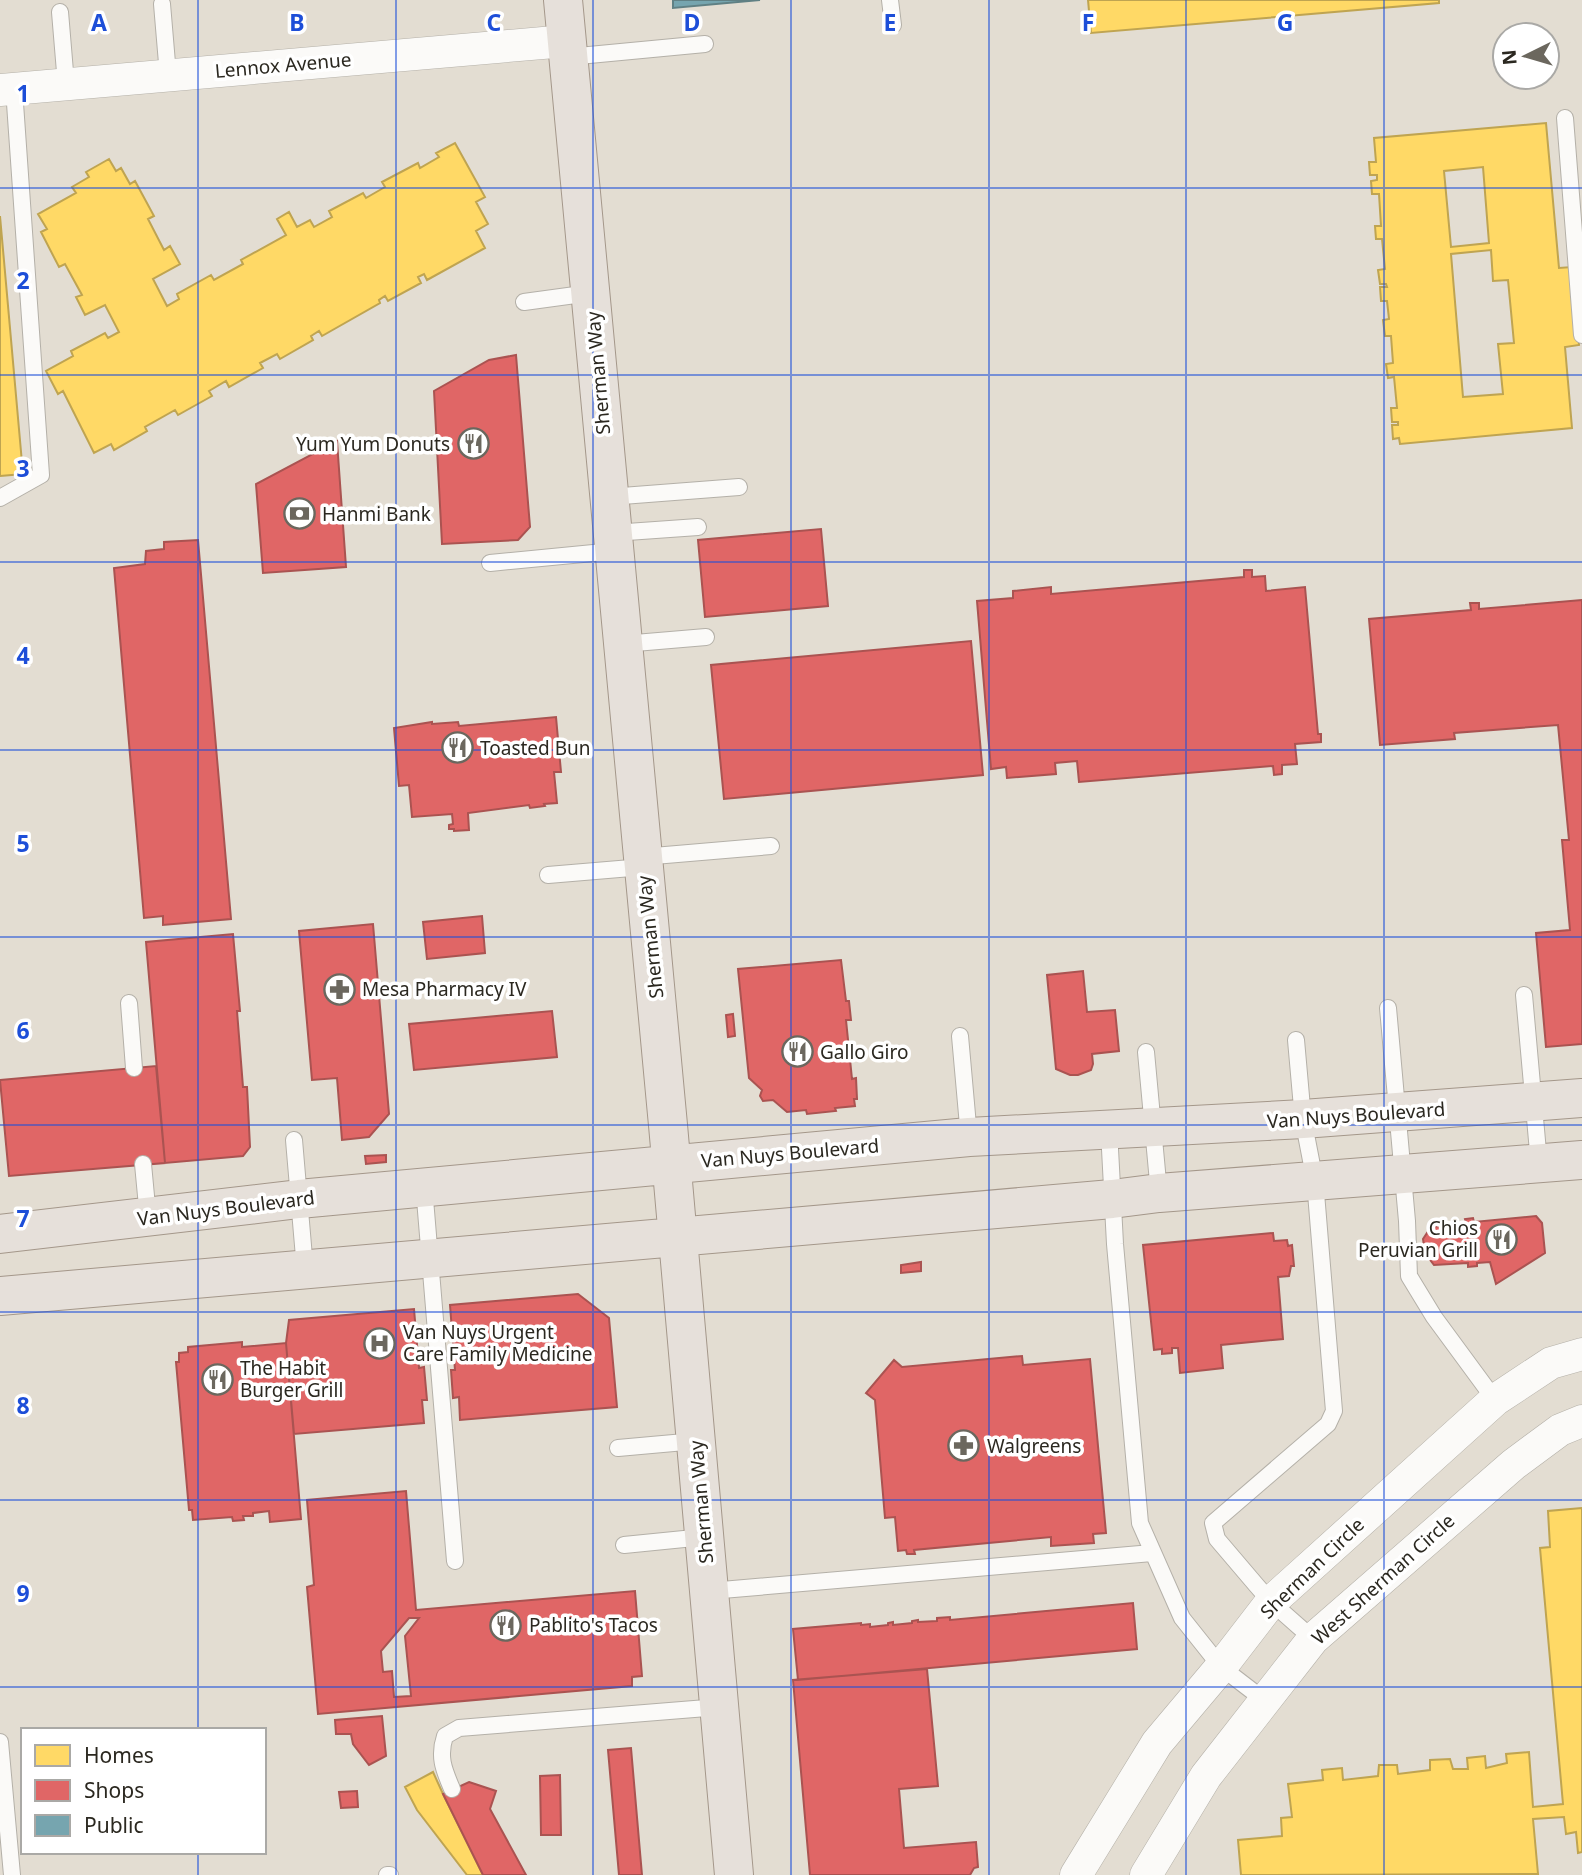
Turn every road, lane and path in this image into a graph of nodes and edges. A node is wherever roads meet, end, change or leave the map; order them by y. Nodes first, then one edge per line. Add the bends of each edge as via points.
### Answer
1 (562, 0) edge
2 (890, 0) edge
3 (162, 4) dead end
4 (60, 12) dead end
5 (892, 24) dead end
6 (705, 44) dead end
7 (567, 49) junction
8 (168, 75) junction
9 (66, 84) junction
10 (7, 90) edge
11 (1565, 118) dead end
12 (1575, 161) edge
13 (590, 293) junction
14 (524, 302) dead end
15 (1582, 333) edge
16 (739, 487) dead end
17 (0, 498) edge
18 (612, 527) junction
19 (698, 527) dead end
20 (490, 563) dead end
21 (706, 637) dead end
22 (622, 644) junction
23 (771, 846) dead end
24 (643, 862) junction
25 (548, 876) dead end
26 (1524, 995) dead end
27 (129, 1003) dead end
28 (1388, 1008) dead end
29 (960, 1036) dead end
30 (1296, 1040) dead end
31 (1146, 1052) dead end
32 (134, 1068) dead end
33 (1582, 1098) edge
34 (1533, 1102) junction
35 (1398, 1113) junction
36 (1303, 1119) junction
37 (1153, 1128) junction
38 (1109, 1130) junction
39 (969, 1137) junction
40 (294, 1140) dead end
41 (1582, 1160) edge
42 (1539, 1163) junction
43 (143, 1164) dead end
44 (671, 1164) junction
45 (1403, 1174) junction
46 (1315, 1181) junction
47 (424, 1187) junction
48 (1158, 1193) junction
49 (299, 1199) junction
50 (1112, 1199) junction
51 (148, 1217) junction
52 (0, 1234) edge
53 (678, 1237) junction
54 (430, 1259) junction
55 (305, 1269) junction
56 (0, 1296) edge
57 (1582, 1354) edge
58 (1495, 1400) junction
59 (1582, 1420) edge
60 (696, 1441) junction
61 (618, 1448) dead end
62 (704, 1537) junction
63 (624, 1545) dead end
64 (1152, 1553) junction
65 (455, 1561) dead end
66 (710, 1591) junction
67 (1271, 1602) junction
68 (1313, 1639) junction
69 (1221, 1667) junction
70 (1264, 1700) junction
71 (719, 1707) junction
72 (0, 1742) edge
73 (452, 1789) dead end
74 (12, 1875) edge
75 (734, 1875) edge
76 (1076, 1875) edge
77 (1146, 1875) edge

1 - 7 main road, Sherman Way
2 - 5 lane
3 - 8 lane
4 - 9 lane
6 - 7 lane
7 - 8 street, Lennox Avenue
7 - 13 main road, Sherman Way
8 - 9 street, Lennox Avenue
9 - 10 street, Lennox Avenue
10 - 17 lane via 41,475
11 - 12 lane
12 - 15 lane
13 - 14 lane
13 - 18 main road, Sherman Way
16 - 18 lane
18 - 19 lane
18 - 20 lane
18 - 22 main road, Sherman Way
21 - 22 lane
22 - 24 main road, Sherman Way
23 - 24 lane
24 - 25 lane
24 - 44 main road, Sherman Way
26 - 34 lane
27 - 32 lane
28 - 35 lane
29 - 39 lane
30 - 36 lane
31 - 37 lane
33 - 34 main road, Van Nuys Boulevard
34 - 35 main road, Van Nuys Boulevard
34 - 42 lane
35 - 36 main road, Van Nuys Boulevard
35 - 45 lane
36 - 37 main road, Van Nuys Boulevard
36 - 46 lane
37 - 38 main road, Van Nuys Boulevard
37 - 48 lane
38 - 39 main road, Van Nuys Boulevard
38 - 50 lane
39 - 44 main road, Van Nuys Boulevard
40 - 49 lane
41 - 42 main road
42 - 45 main road
43 - 51 lane
44 - 47 main road, Van Nuys Boulevard
44 - 53 main road, Sherman Way
45 - 46 main road
45 - 58 lane via 1409,1276
46 - 48 main road
46 - 67 lane via 1334,1411 1328,1424 1213,1522 1217,1539
47 - 49 main road, Van Nuys Boulevard
47 - 54 lane
48 - 50 main road
49 - 51 main road, Van Nuys Boulevard
49 - 55 lane
50 - 53 main road
50 - 64 lane via 1140,1523
51 - 52 main road, Van Nuys Boulevard
53 - 54 main road
53 - 60 main road, Sherman Way
54 - 55 main road
54 - 65 lane
55 - 56 main road
57 - 58 street, Sherman Circle via 1552,1363
58 - 67 street, Sherman Circle
59 - 68 street, West Sherman Circle via 1560,1430 1514,1464
60 - 61 lane
60 - 62 main road, Sherman Way
62 - 63 lane
62 - 66 main road, Sherman Way
64 - 66 lane
64 - 69 lane via 1182,1618
66 - 71 main road, Sherman Way
67 - 68 lane
67 - 69 street, Sherman Circle
68 - 70 street, West Sherman Circle
69 - 70 lane
69 - 76 street, Sherman Circle via 1157,1743
70 - 77 street, West Sherman Circle via 1206,1776
71 - 73 lane via 459,1728 445,1737 440,1751
71 - 75 main road, Sherman Way
72 - 74 lane

